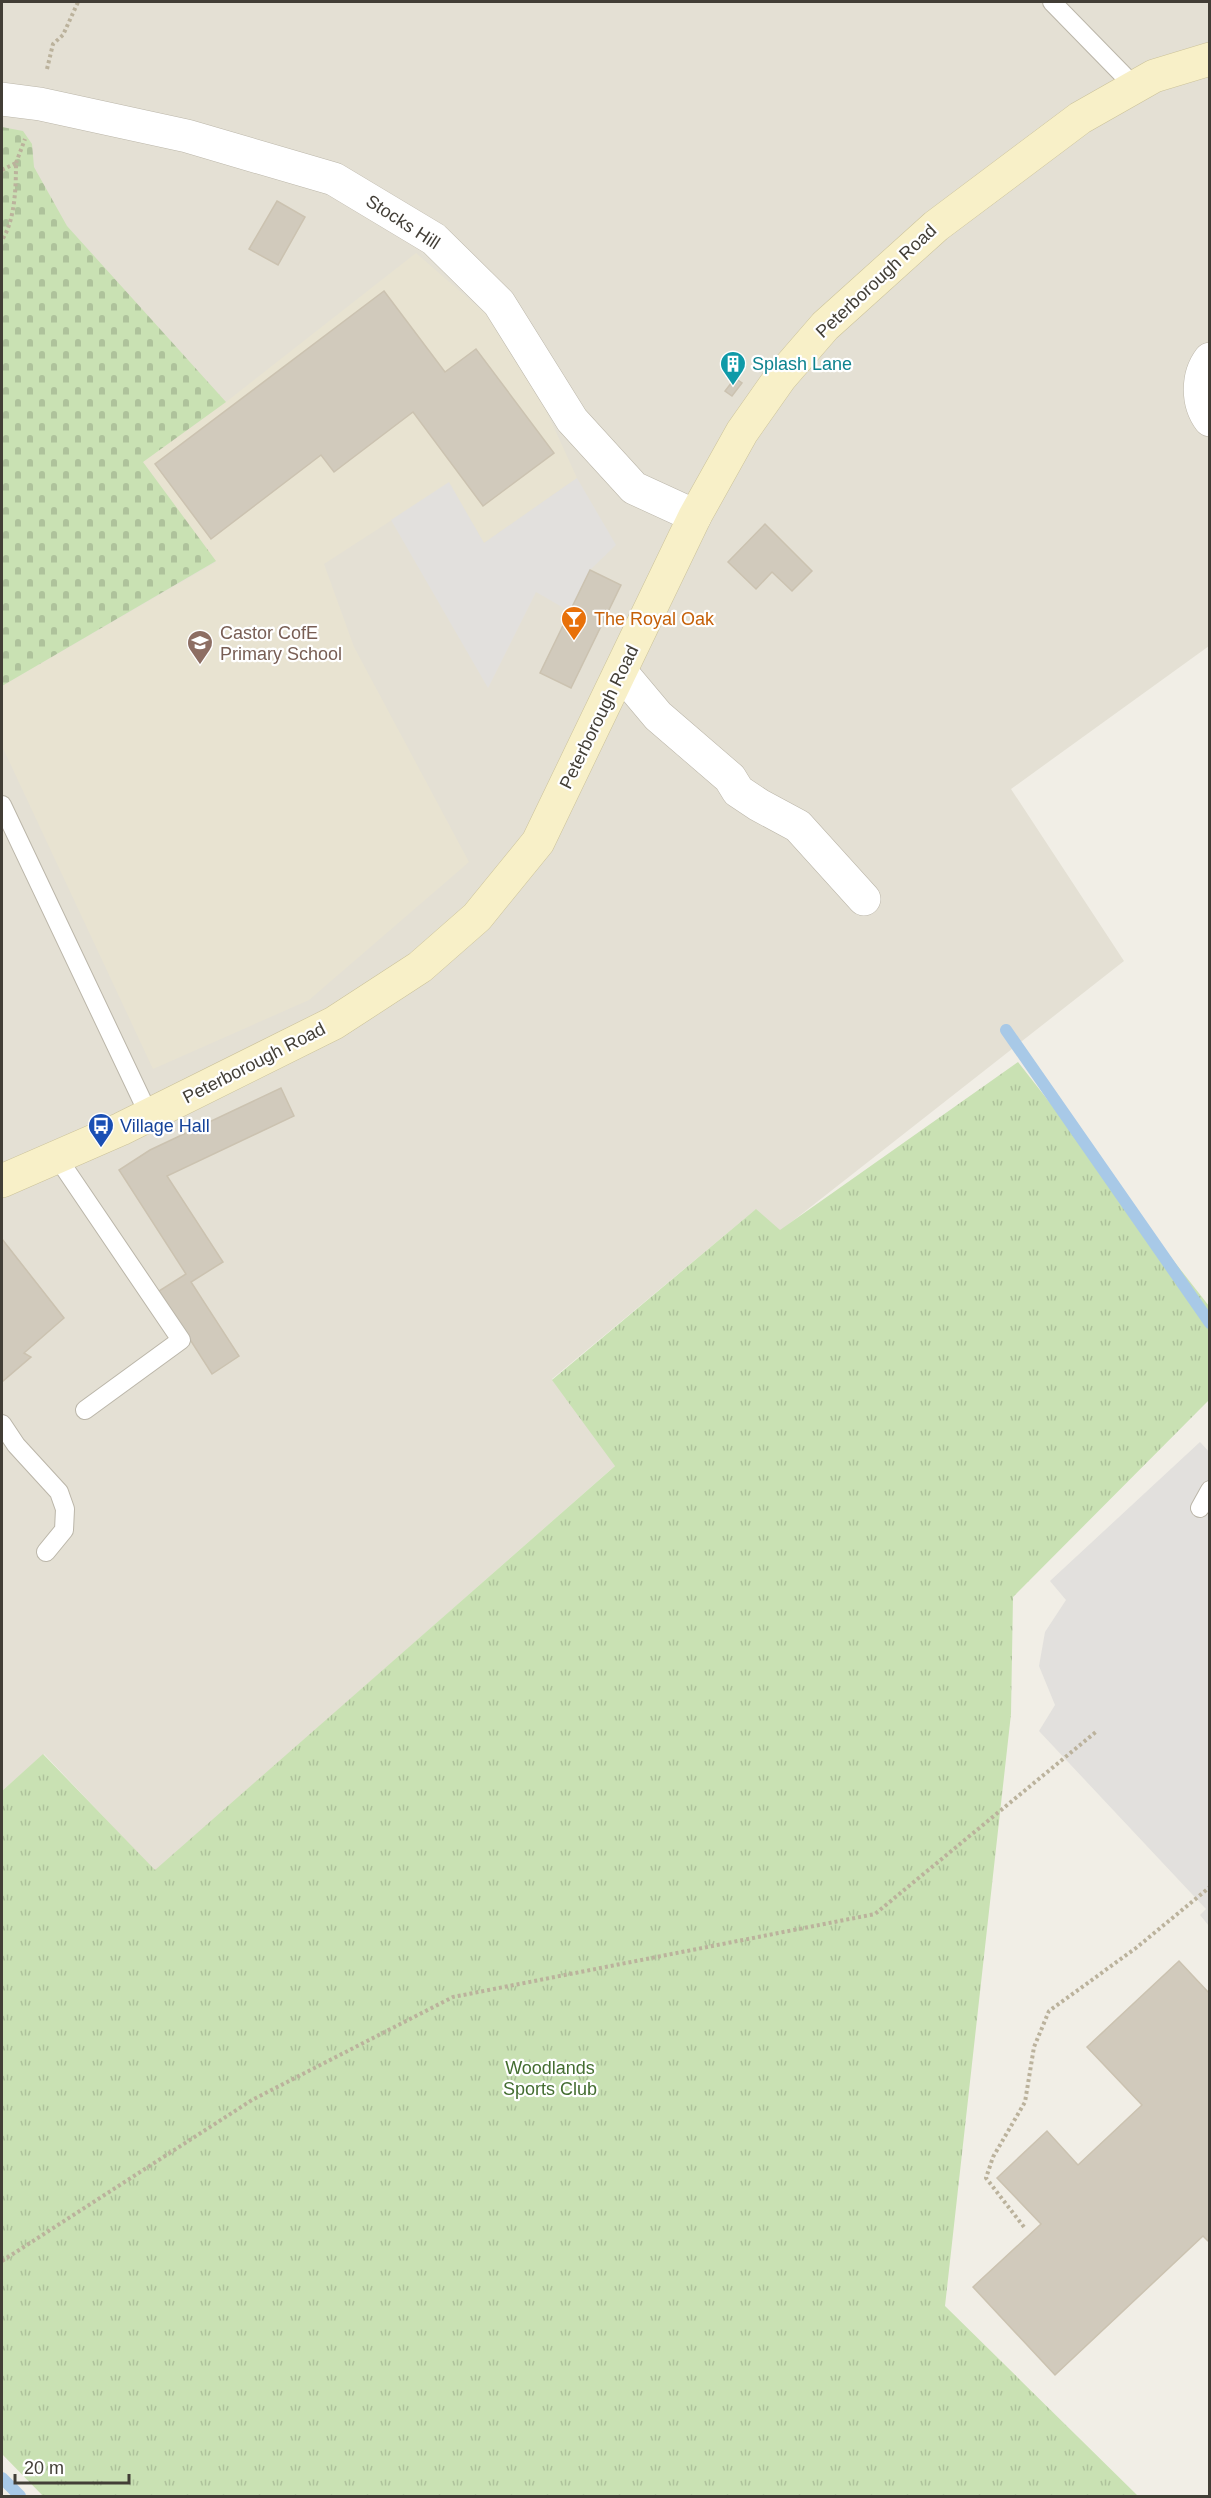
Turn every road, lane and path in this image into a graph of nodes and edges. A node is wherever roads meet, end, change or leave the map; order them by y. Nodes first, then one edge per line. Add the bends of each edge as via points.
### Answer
1 (78, 2) edge
2 (1052, 2) edge
3 (1209, 59) edge
4 (1135, 87) junction
5 (2, 99) edge
6 (40, 104) junction
7 (27, 134) dead end
8 (16, 164) junction
9 (2, 170) edge
10 (2, 240) edge
11 (1209, 359) edge
12 (1209, 420) edge
13 (695, 516) junction
14 (621, 672) junction
15 (2, 805) edge
16 (864, 899) dead end
17 (149, 1115) junction
18 (57, 1157) junction
19 (2, 1181) edge
20 (85, 1410) dead end
21 (2, 1424) edge
22 (1209, 1490) edge
23 (1200, 1508) dead end
24 (46, 1552) dead end
25 (1097, 1731) dead end
26 (1209, 1887) edge
27 (1024, 2227) dead end
28 (2, 2261) edge

1 - 6 path via 63,35 53,44
2 - 4 lane
3 - 4 street, Peterborough Road via 1154,76
4 - 13 street, Peterborough Road via 1080,118 936,226 825,326 780,378 742,432
5 - 6 street, Stocks Hill
6 - 13 street, Stocks Hill via 187,136 334,179 434,238 499,303 572,420 634,488
7 - 8 path
8 - 9 path
8 - 10 path via 16,185
11 - 12 street via 1200,381 1200,399
13 - 14 street, Peterborough Road
14 - 16 street via 658,716 730,778 738,791 798,826
14 - 17 street, Peterborough Road via 538,843 477,917 420,967 334,1023
15 - 17 lane
17 - 18 street, Peterborough Road
18 - 19 street, Peterborough Road
18 - 20 lane via 181,1340
21 - 24 lane via 59,1492 65,1509 64,1530
22 - 23 lane
25 - 28 path via 875,1914 453,1997 252,2100
26 - 27 path via 1136,1948 1049,2012 1034,2047 1026,2102 993,2157 986,2178

